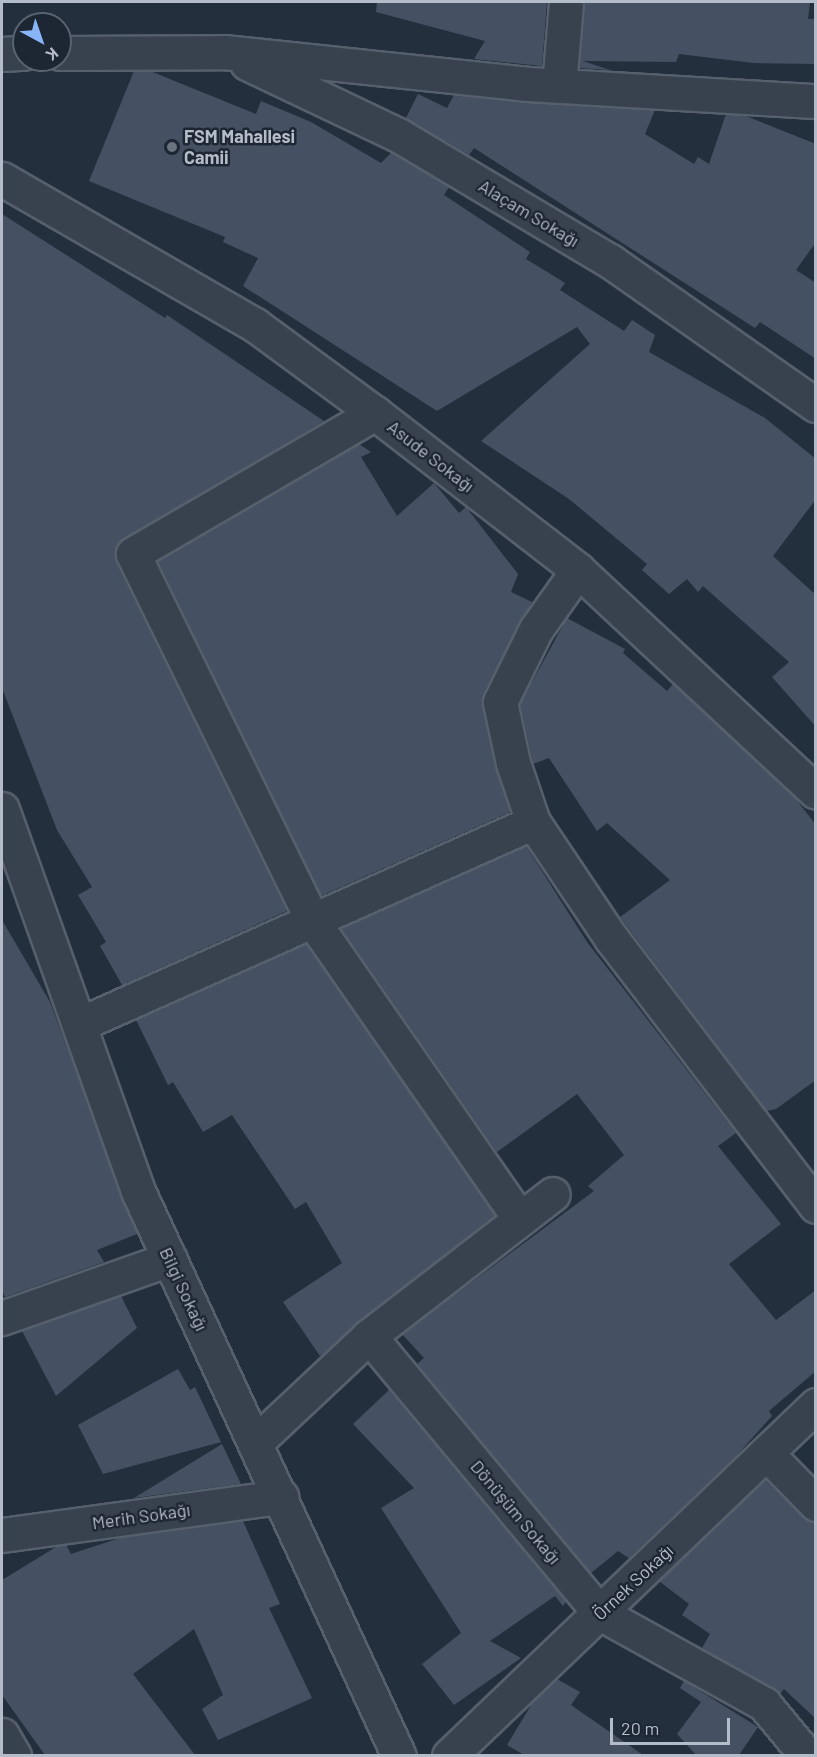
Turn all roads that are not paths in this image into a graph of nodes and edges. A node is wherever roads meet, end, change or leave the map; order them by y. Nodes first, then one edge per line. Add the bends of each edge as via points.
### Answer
1 (566, 2) edge
2 (224, 52) junction
3 (72, 53) edge
4 (559, 87) junction
5 (816, 101) edge
6 (2, 179) edge
7 (816, 405) edge
8 (375, 413) junction
9 (578, 570) junction
10 (816, 792) edge
11 (2, 809) edge
12 (533, 822) junction
13 (312, 920) junction
14 (80, 1024) junction
15 (552, 1194) dead end
16 (816, 1206) edge
17 (520, 1219) junction
18 (170, 1259) junction
19 (2, 1318) edge
20 (369, 1336) junction
21 (816, 1405) edge
22 (255, 1443) junction
23 (767, 1454) junction
24 (280, 1497) junction
25 (816, 1504) edge
26 (2, 1535) edge
27 (600, 1613) junction
28 (2, 1735) edge
29 (14, 1755) edge
30 (399, 1755) edge
31 (448, 1755) edge
32 (807, 1755) edge

1 - 4 street
2 - 3 street
2 - 4 street
2 - 7 street, Alaçam Sokağı via 400,136 610,261
4 - 5 street
6 - 8 street, Asude Sokağı via 255,325
8 - 9 street, Asude Sokağı
8 - 13 street via 133,554
9 - 10 street, Asude Sokağı
9 - 12 street via 536,629 500,702 513,763
11 - 14 street, Bilgi Sokağı
12 - 13 street
12 - 16 street via 611,938
13 - 14 street
13 - 17 street
14 - 18 street, Bilgi Sokağı via 138,1191
15 - 17 street
17 - 20 street
18 - 19 street
18 - 22 street, Bilgi Sokağı
20 - 22 street
20 - 27 street, Dönüşüm Sokağı
21 - 23 street, Örnek Sokağı
22 - 24 street, Bilgi Sokağı
23 - 25 street
23 - 27 street, Örnek Sokağı
24 - 26 street, Merih Sokağı
24 - 30 street, Bilgi Sokağı
27 - 31 street, Örnek Sokağı
27 - 32 street, Dönüşüm Sokağı via 764,1704
28 - 29 street

